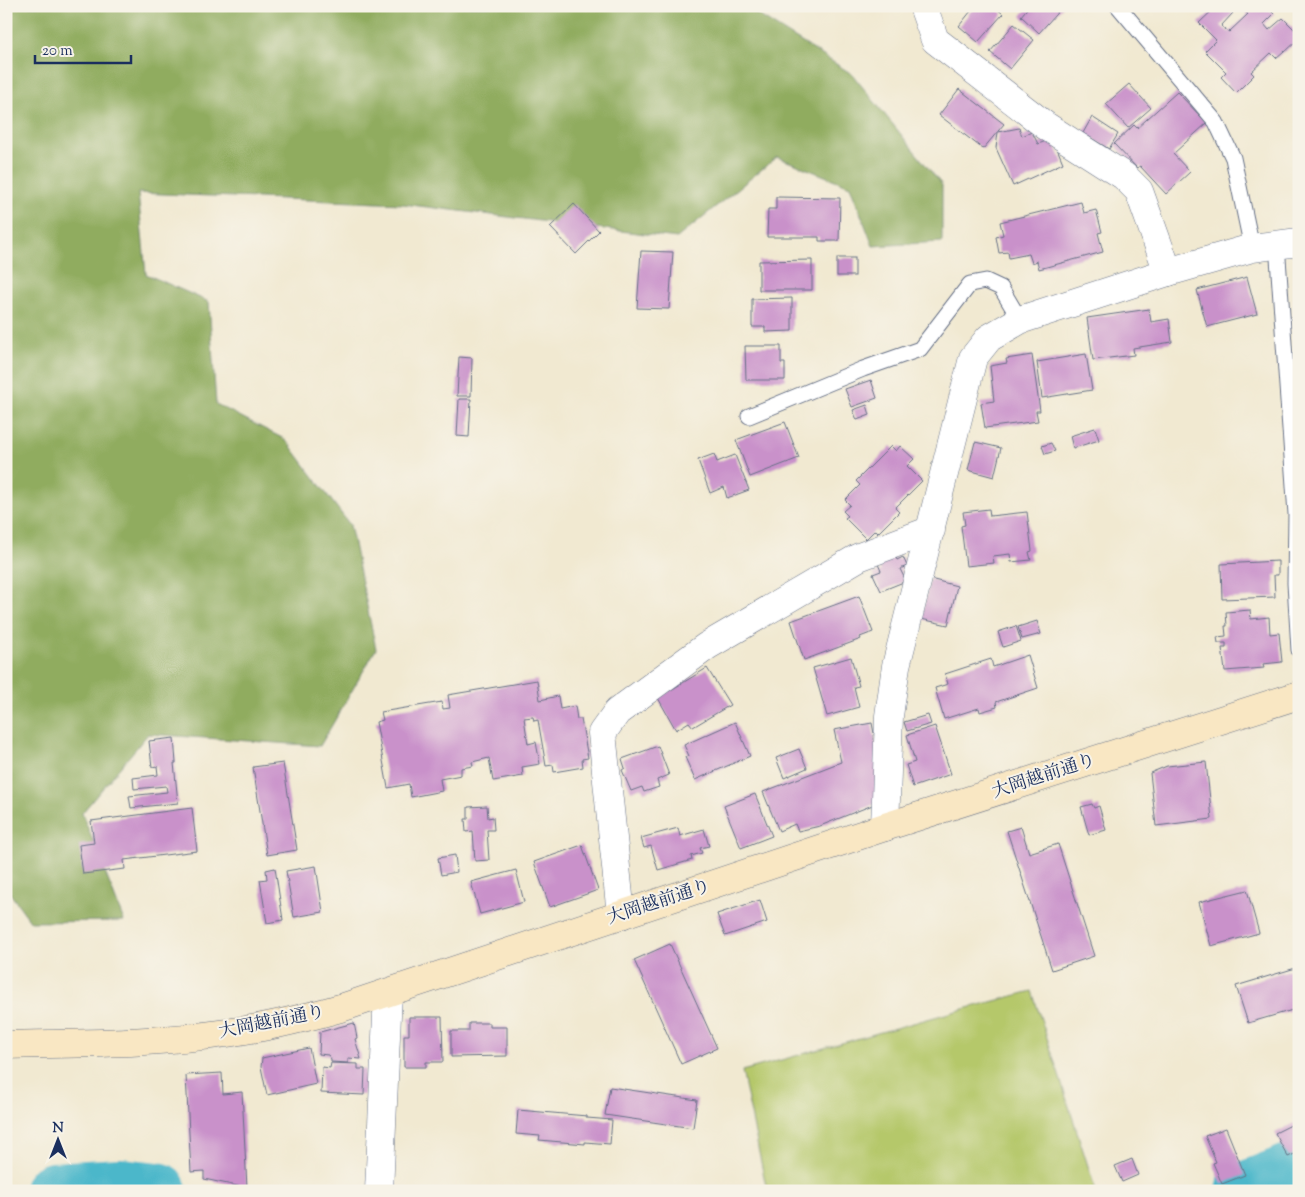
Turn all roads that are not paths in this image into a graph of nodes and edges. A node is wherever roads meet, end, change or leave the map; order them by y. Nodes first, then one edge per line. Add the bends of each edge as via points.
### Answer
1 (924, 6) edge
2 (1118, 6) edge
3 (1276, 245) edge
4 (1168, 272) junction
5 (1020, 320) junction
6 (749, 416) dead end
7 (931, 530) junction
8 (1299, 650) edge
9 (1299, 696) edge
10 (885, 827) junction
11 (621, 915) junction
12 (388, 993) junction
13 (6, 1045) edge
14 (379, 1191) edge

1 - 4 street via 935,40 1046,126 1124,176 1140,191
2 - 3 lane via 1216,122
3 - 4 street
3 - 8 lane via 1296,514 1295,583
4 - 5 street
5 - 6 lane via 1000,288 986,281 970,284 920,349
5 - 7 street via 989,338 973,358
7 - 10 street via 896,666 889,716
7 - 11 street via 851,561 707,646 617,712 602,733
9 - 10 street, 大岡越前通り
10 - 11 street, 大岡越前通り
11 - 12 street, 大岡越前通り
12 - 13 street, 大岡越前通り via 303,1019 225,1034
12 - 14 street

